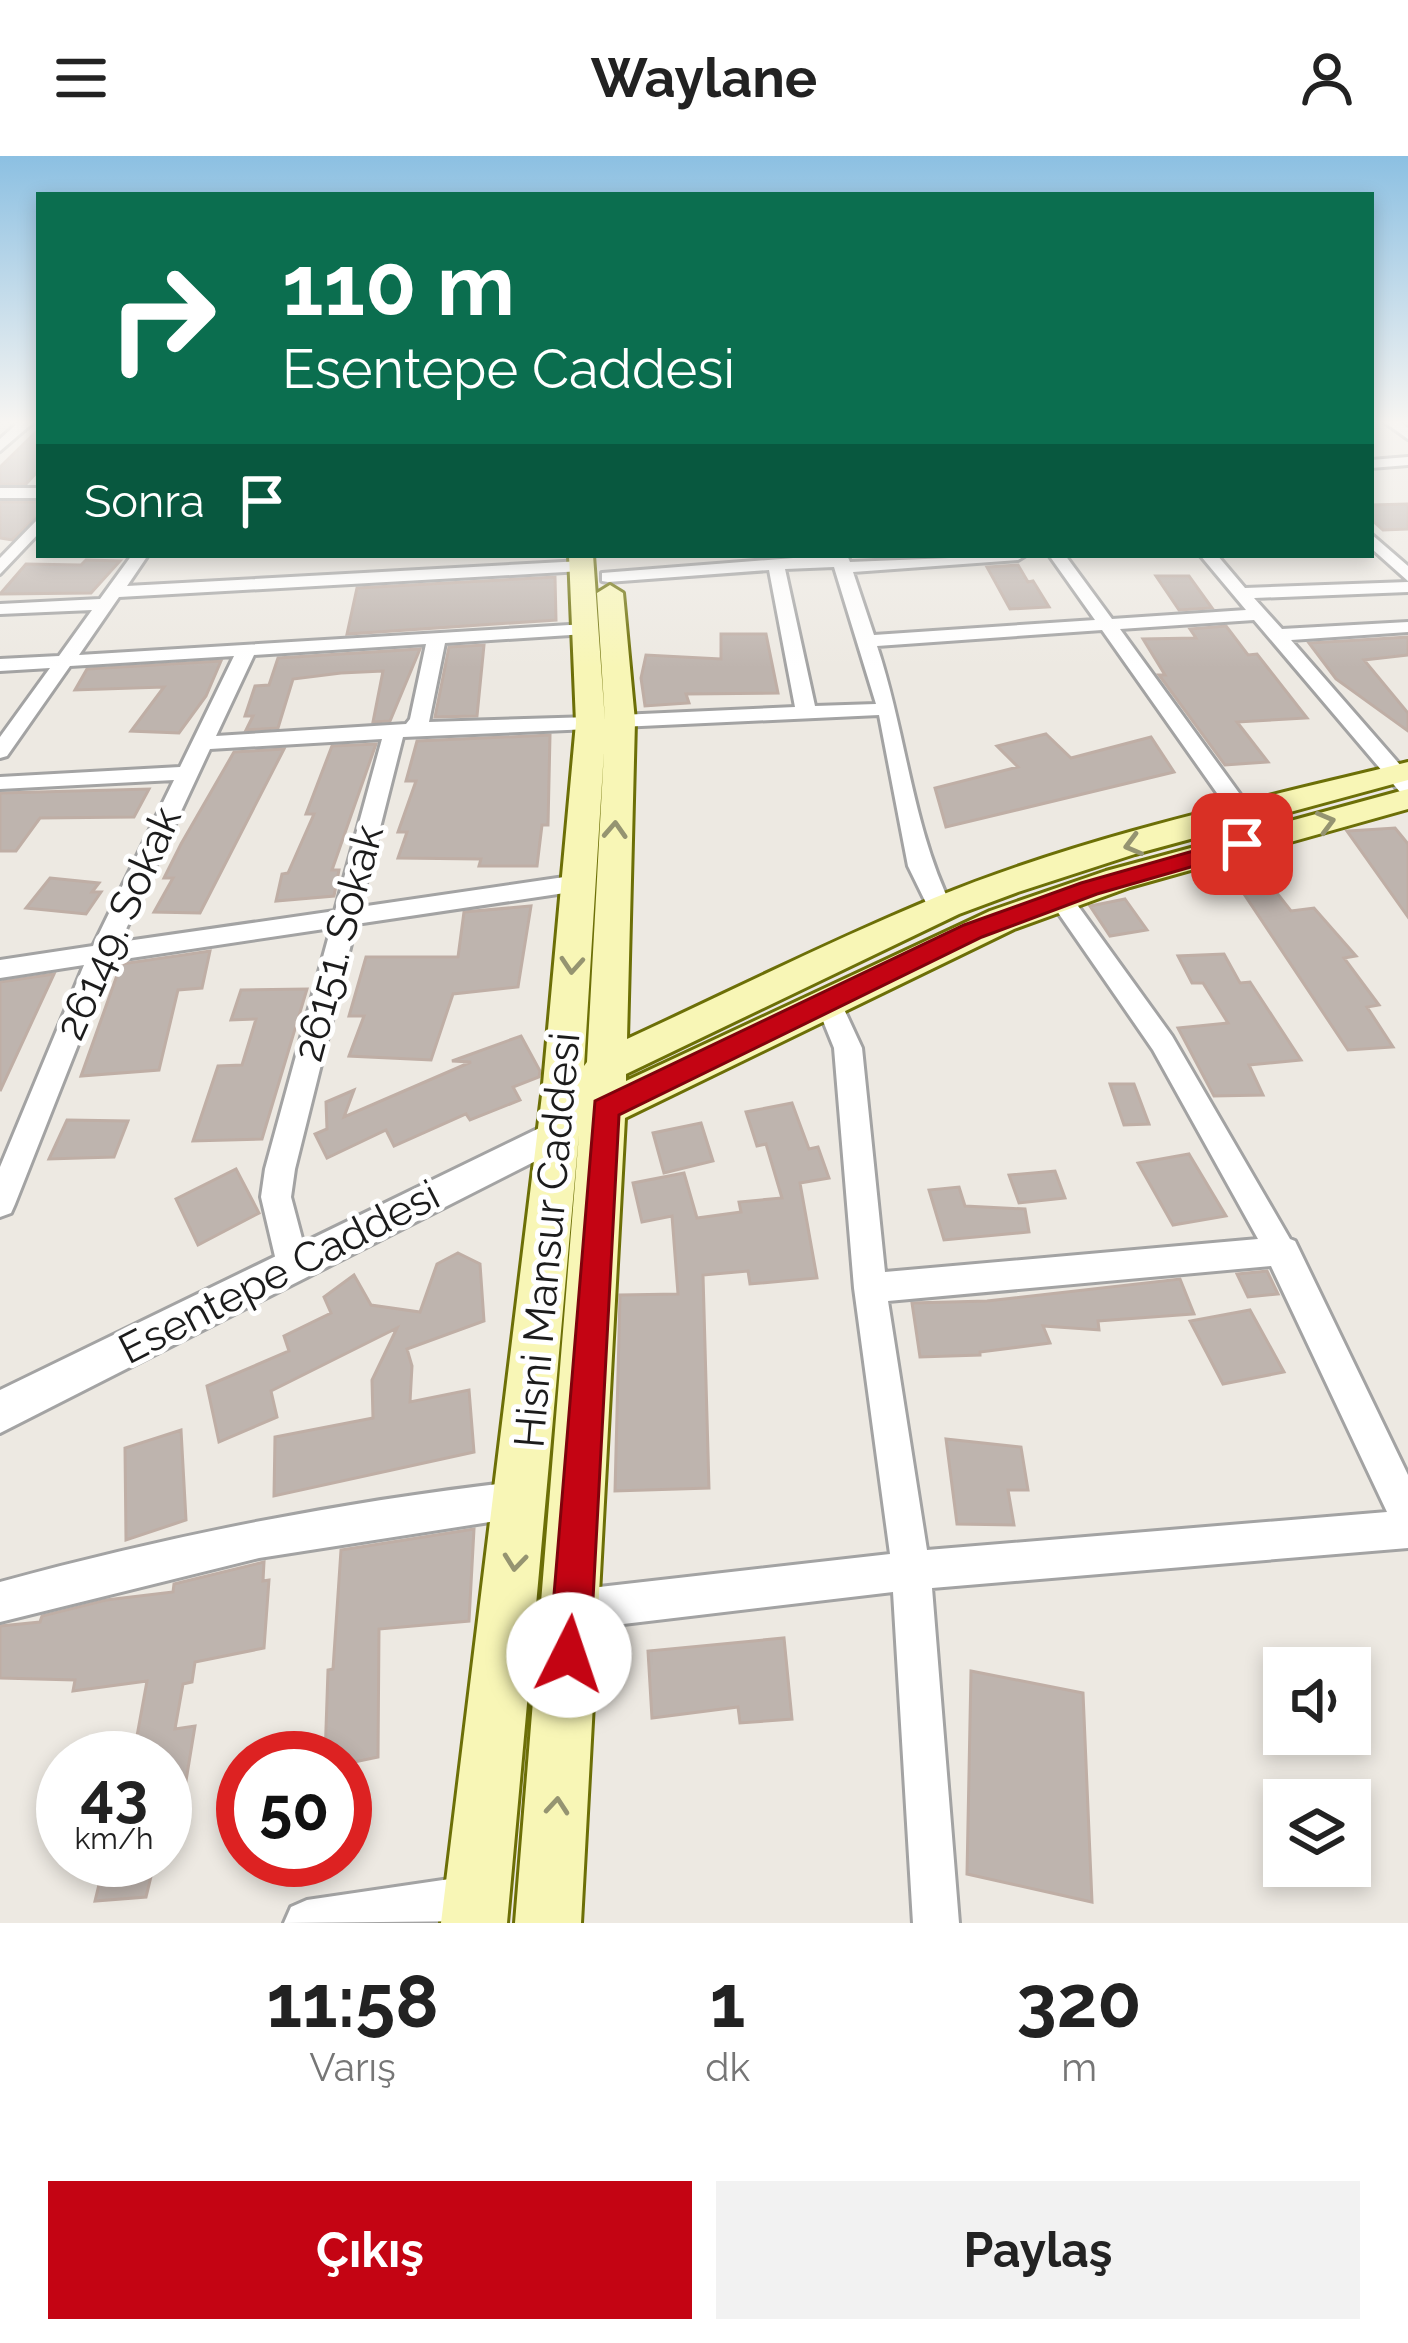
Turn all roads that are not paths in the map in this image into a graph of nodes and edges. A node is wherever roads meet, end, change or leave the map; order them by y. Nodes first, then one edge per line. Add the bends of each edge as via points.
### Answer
1 (36, 527) edge
2 (1374, 542) edge
3 (138, 558) edge
4 (311, 558) edge
5 (929, 558) edge
6 (1059, 558) edge
7 (1211, 558) edge
8 (840, 561) edge
9 (594, 563) edge
10 (445, 564) edge
11 (776, 565) junction
12 (0, 569) edge
13 (1408, 576) edge
14 (307, 581) junction
15 (1408, 587) edge
16 (1242, 593) junction
17 (108, 598) junction
18 (0, 609) edge
19 (1261, 614) junction
20 (1104, 624) junction
21 (1408, 627) edge
22 (586, 629) junction
23 (1279, 635) junction
24 (437, 638) junction
25 (864, 641) junction
26 (248, 647) junction
27 (63, 662) junction
28 (0, 665) edge
29 (888, 709) junction
30 (806, 712) junction
31 (606, 722) junction
32 (403, 730) junction
33 (7, 733) edge
34 (200, 743) junction
35 (0, 752) edge
36 (185, 773) junction
37 (0, 783) edge
38 (1405, 783) edge
39 (1244, 814) junction
40 (578, 884) junction
41 (1060, 898) junction
42 (941, 909) junction
43 (345, 915) junction
44 (102, 953) junction
45 (0, 969) edge
46 (780, 984) junction
47 (608, 1000) junction
48 (828, 1001) junction
49 (606, 1087) junction
50 (559, 1133) junction
51 (0, 1204) edge
52 (1284, 1251) junction
53 (293, 1265) junction
54 (870, 1288) junction
55 (0, 1412) edge
56 (522, 1499) junction
57 (1408, 1515) edge
58 (1408, 1528) edge
59 (911, 1571) junction
60 (0, 1602) edge
61 (573, 1610) junction
62 (476, 1910) edge
63 (307, 1923) edge
64 (548, 1923) edge
65 (936, 1923) edge

1 - 12 street
2 - 13 street
3 - 17 street
4 - 14 street
5 - 8 street
6 - 20 street
7 - 16 street
8 - 11 street
8 - 25 street
9 - 10 street
9 - 11 street
9 - 22 main road, Hisni Mansur Caddesi
9 - 31 main road
10 - 14 street
11 - 30 street
14 - 17 street
15 - 16 street
16 - 19 street
17 - 18 street
17 - 27 street
19 - 20 street
19 - 23 street
20 - 25 street
20 - 39 street
21 - 23 street
22 - 24 street
22 - 31 main road, Hisni Mansur Caddesi
23 - 38 street
24 - 26 street
24 - 32 street, 26151. Sokak via 419,721
25 - 29 street
26 - 27 street
26 - 34 street, 26149. Sokak
27 - 28 street
27 - 33 street
29 - 30 street
29 - 42 street via 920,866
30 - 31 street
31 - 32 street
31 - 40 main road, Hisni Mansur Caddesi
47 -> 31 main road
32 - 34 street
32 - 43 street, 26151. Sokak
33 - 35 street
34 - 36 street, 26149. Sokak
36 - 37 street
36 - 44 street, 26149. Sokak
38 - 39 main road, Esentepe Caddesi
41 -> 38 main road, Esentepe Caddesi
39 -> 42 main road, Esentepe Caddesi
40 - 43 street
40 -> 50 main road, Hisni Mansur Caddesi
41 - 48 main road, Esentepe Caddesi
41 - 52 street via 1122,977
42 - 46 main road, Esentepe Caddesi
43 - 44 street
43 - 53 street, 26151. Sokak via 278,1183
44 - 45 street
44 - 51 street, 26149. Sokak
46 - 47 main road via 653,1022 630,1019
46 - 49 main road, Esentepe Caddesi
47 - 49 main road
48 - 49 main road, Esentepe Caddesi
48 - 54 street via 848,1048
49 - 50 main road, Esentepe Caddesi
49 - 61 main road
50 - 53 street, Esentepe Caddesi
50 - 56 main road, Hisni Mansur Caddesi
52 - 54 street
52 - 57 street
53 - 55 street, Esentepe Caddesi
54 - 59 street
56 - 60 street via 117,1567
56 -> 62 main road, Hisni Mansur Caddesi
58 - 59 street
59 - 61 street
59 - 65 street
64 -> 61 main road
62 - 63 street

